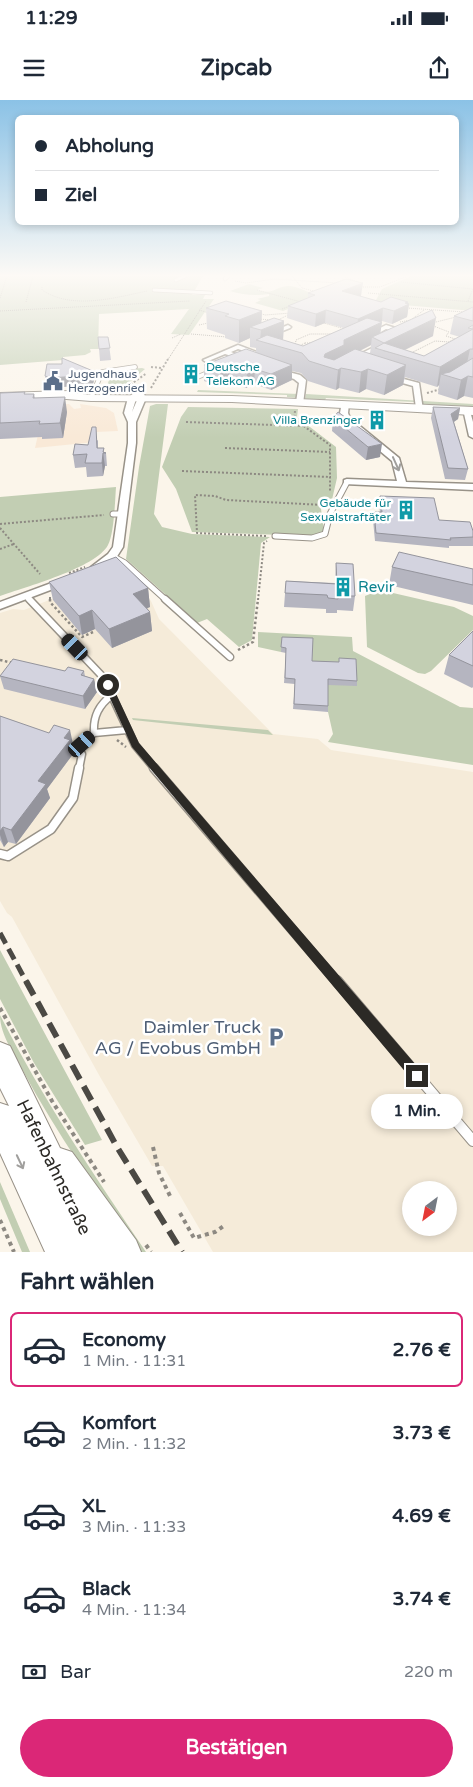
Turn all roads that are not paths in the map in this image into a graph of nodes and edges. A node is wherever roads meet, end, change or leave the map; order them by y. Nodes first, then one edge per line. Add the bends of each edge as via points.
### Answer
1 (281, 330) edge
2 (263, 337) edge
3 (394, 339) edge
4 (246, 344) dead end
5 (238, 347) junction
6 (225, 352) junction
7 (243, 358) junction
8 (368, 358) edge
9 (206, 360) dead end
10 (234, 362) edge
11 (259, 364) edge
12 (135, 367) dead end
13 (267, 367) edge
14 (217, 369) edge
15 (383, 374) edge
16 (188, 381) dead end
17 (92, 395) junction
18 (0, 396) edge
19 (138, 396) junction
20 (345, 404) junction
21 (298, 406) junction
22 (420, 408) junction
23 (469, 411) edge
24 (130, 418) junction
25 (473, 436) edge
26 (347, 482) joint
27 (402, 484) junction
28 (473, 487) edge
29 (275, 536) road end
30 (112, 556) junction
31 (26, 596) junction
32 (0, 606) edge
33 (229, 656) road end
34 (112, 694) junction
35 (127, 730) junction
36 (94, 733) junction
37 (0, 854) edge
38 (0, 1056) edge
39 (0, 1118) edge
40 (35, 1127) junction
41 (473, 1141) edge
42 (135, 1248) edge
43 (62, 1252) edge
44 (94, 1252) edge

1 - 2 street
3 - 8 street via 356,357
4 - 5 street
5 - 6 street
5 - 7 street via 256,353
6 - 7 street
6 - 9 street
7 - 10 lane
7 - 11 street
12 - 17 lane via 102,372
13 - 21 street via 303,382
14 - 16 lane
15 - 22 street via 416,385
17 - 18 street
17 - 19 street
17 - 24 street via 112,404
19 - 21 street via 232,399
19 - 24 street
20 - 21 street
20 - 22 street
20 -> 27 street via 347,420 396,460
22 - 23 street
23 - 25 street
24 - 30 street via 132,443 118,514 118,547
26 - 27 street
26 - 29 lane via 330,514 328,530 321,537
27 - 28 street
30 - 31 street via 104,564
30 - 33 lane via 125,563
31 - 32 street
31 - 34 lane via 103,677
34 - 35 lane
34 - 36 lane via 100,704 93,722
35 - 36 lane
35 - 41 lane via 135,744
36 - 37 lane via 77,749 82,754 73,798 51,829 8,856
38 - 40 street, Hafenbahnstraße
39 -> 43 street, Hafenbahnstraße
40 - 42 street via 94,1207
40 - 44 street, Hafenbahnstraße

